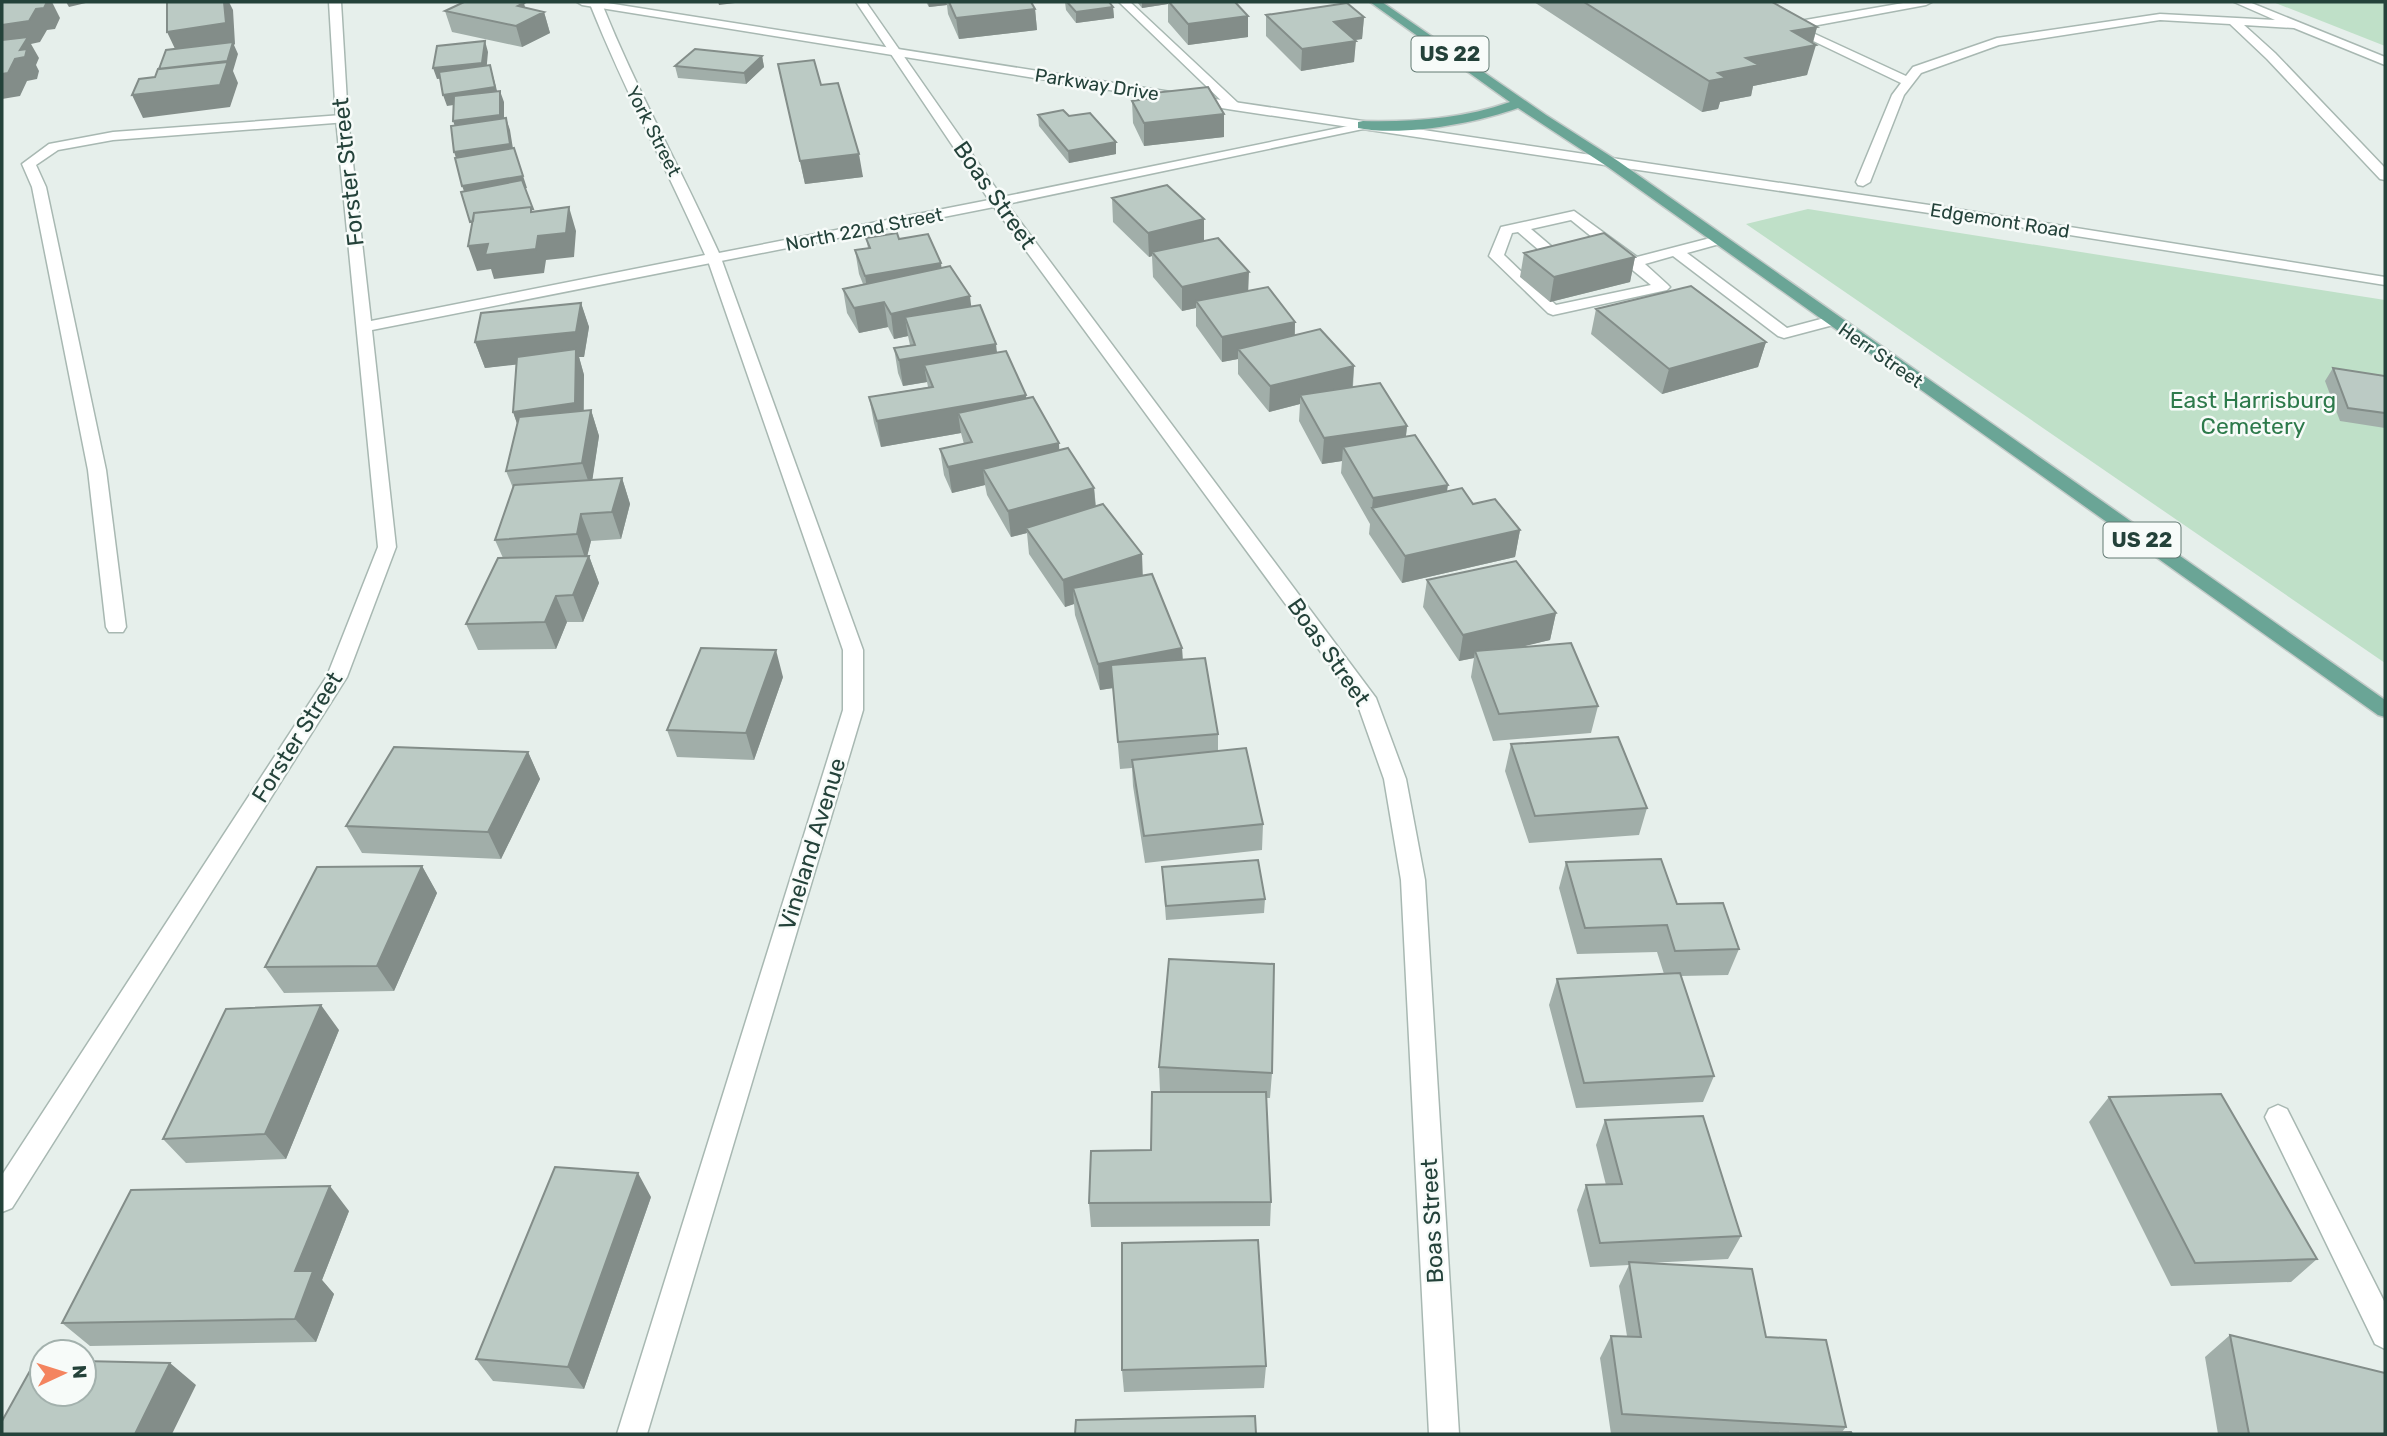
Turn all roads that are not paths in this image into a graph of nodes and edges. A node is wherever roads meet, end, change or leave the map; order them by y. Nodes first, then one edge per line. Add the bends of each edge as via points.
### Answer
1 (335, 2) edge
2 (861, 2) edge
3 (1124, 2) edge
4 (1375, 2) edge
5 (1926, 2) edge
6 (2239, 2) edge
7 (589, 3) edge
8 (2171, 6) dead end
9 (2202, 19) junction
10 (2232, 20) junction
11 (2298, 25) junction
12 (894, 51) junction
13 (2385, 61) edge
14 (1908, 82) junction
15 (1520, 103) junction
16 (1234, 106) junction
17 (342, 119) junction
18 (1363, 125) junction
19 (1613, 164) junction
20 (2385, 176) edge
21 (1863, 182) dead end
22 (998, 202) junction
23 (1521, 227) junction
24 (1718, 240) junction
25 (1675, 251) junction
26 (713, 258) junction
27 (1634, 262) junction
28 (1566, 266) edge
29 (2385, 281) edge
30 (1832, 321) junction
31 (364, 327) junction
32 (116, 627) dead end
33 (2385, 710) edge
34 (2278, 1117) dead end
35 (2, 1199) edge
36 (2385, 1334) edge
37 (632, 1434) edge
38 (1444, 1434) edge

1 - 17 street, Forster Street
2 - 12 street, Boas Street
3 - 16 street
4 - 15 main road, Herr Street / US 22
5 - 14 street via 1786,25
6 - 11 street
7 - 12 street, Parkway Drive
7 - 26 street, York Street
8 - 9 street
9 - 10 street
9 - 14 street via 2160,18 1997,42 1917,70
10 - 11 street
10 - 20 street
11 - 13 street
12 - 16 street, Parkway Drive
12 - 22 street, Boas Street
14 - 21 street via 1898,95
15 - 18 main road via 1446,123
15 - 19 main road, Herr Street / US 22
16 - 18 street, Parkway Drive
17 - 31 street, Forster Street
17 - 32 street via 113,136 54,147 29,164 50,236 97,470
18 - 19 street, Parkway Drive
18 - 22 street, North 22nd Street
19 - 24 main road, Herr Street / US 22
19 - 29 street, Edgemont Road
22 - 26 street, North 22nd Street
22 - 38 street, Boas Street via 1366,698 1395,779 1413,880
23 - 27 street via 1574,215
23 - 27 street via 1506,230 1496,256 1553,310 1600,295 1662,287
23 - 28 street
24 - 25 street
24 - 30 main road, Herr Street / US 22
25 - 27 street
25 - 30 street via 1784,333
26 - 31 street, North 22nd Street
26 - 37 street, Vineland Avenue via 853,650 853,710
30 - 33 main road, Herr Street / US 22
31 - 35 street, Forster Street via 387,547 337,677
34 - 36 street

